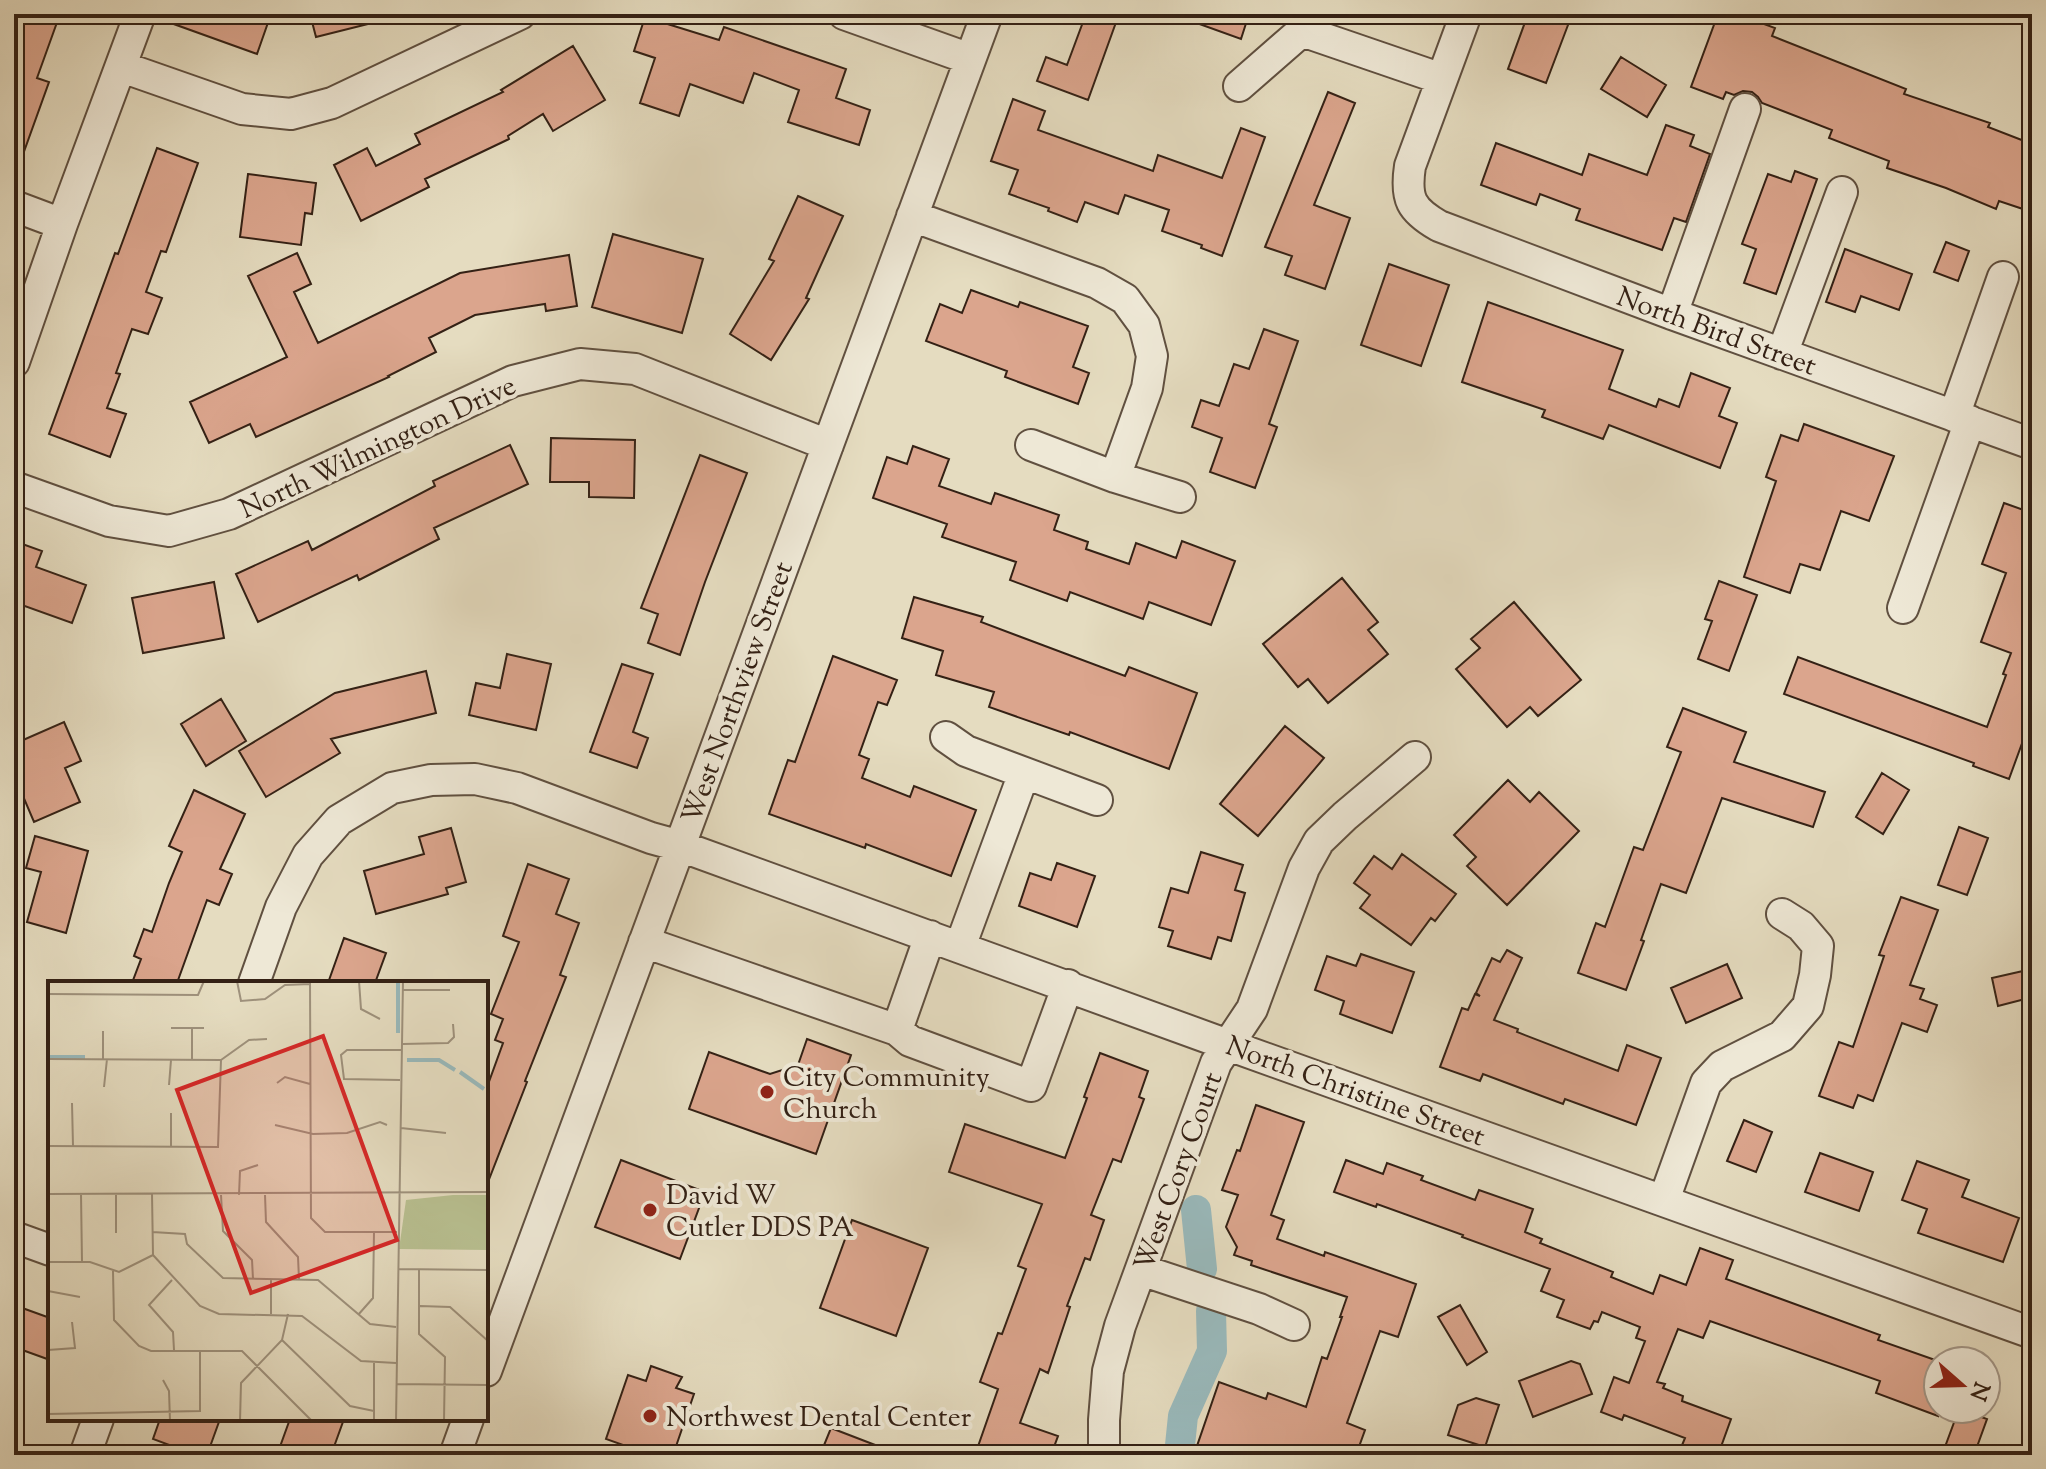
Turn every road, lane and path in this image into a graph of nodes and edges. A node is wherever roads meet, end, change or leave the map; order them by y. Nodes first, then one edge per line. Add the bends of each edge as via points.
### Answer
1 (140, 14) edge
2 (520, 14) edge
3 (844, 14) edge
4 (987, 14) edge
5 (1466, 14) edge
6 (970, 59) junction
7 (122, 67) junction
8 (1442, 79) junction
9 (1239, 86) dead end
10 (1745, 109) dead end
11 (1842, 192) dead end
12 (14, 206) edge
13 (912, 216) junction
14 (62, 224) junction
15 (2003, 277) dead end
16 (1672, 314) junction
17 (1782, 354) junction
18 (14, 362) edge
19 (1962, 419) junction
20 (2032, 444) edge
21 (828, 445) junction
22 (1031, 445) dead end
23 (1115, 477) junction
24 (14, 487) edge
25 (1180, 497) dead end
26 (1903, 608) dead end
27 (946, 737) dead end
28 (1415, 757) dead end
29 (1024, 773) junction
30 (1097, 800) dead end
31 (680, 846) junction
32 (1782, 914) dead end
33 (930, 936) junction
34 (644, 942) junction
35 (960, 947) junction
36 (255, 981) edge
37 (1068, 985) junction
38 (897, 1030) junction
39 (1228, 1045) junction
40 (1664, 1200) junction
41 (14, 1237) edge
42 (48, 1249) edge
43 (1141, 1270) junction
44 (1294, 1325) dead end
45 (2032, 1333) edge
46 (488, 1366) edge
47 (97, 1421) edge
48 (467, 1421) edge
49 (85, 1455) edge
50 (455, 1455) edge
51 (1104, 1455) edge

1 - 7 street
2 - 7 street via 332,103 291,114 242,109
3 - 6 street
4 - 6 street, West Northview Street
5 - 8 street
6 - 13 street, West Northview Street
7 - 14 street
8 - 9 street via 1302,31
8 - 16 street, North Bird Street via 1407,185 1410,202 1422,216
10 - 16 street
11 - 17 street
12 - 14 street
13 - 21 street, West Northview Street
13 - 23 street via 1097,283 1125,299 1144,325 1152,356 1147,388
14 - 18 street
15 - 19 street
16 - 17 street, North Bird Street
17 - 19 street, North Bird Street
19 - 20 street, North Bird Street
19 - 26 street
21 - 24 street, North Wilmington Drive via 635,369 580,364 513,381 229,514 169,531 109,521
21 - 31 street, West Northview Street
22 - 23 street
23 - 25 street
27 - 29 street via 966,751
28 - 39 street, West Cory Court via 1319,841 1252,1009
29 - 30 street
29 - 35 street
31 - 33 street, North Christine Street
31 - 34 street, West Northview Street
31 - 36 street, North Christine Street via 517,788 475,779 392,788 339,820 308,855 281,907
32 - 40 street via 1818,946 1808,1006 1782,1036 1722,1066 1706,1083
33 - 35 street, North Christine Street
33 - 38 street
34 - 38 street
34 - 46 street, West Northview Street
35 - 37 street, North Christine Street
37 - 38 street via 1031,1086 910,1041
37 - 39 street, North Christine Street
39 - 40 street, North Christine Street
39 - 43 street, West Cory Court via 1216,1063
40 - 45 street, North Christine Street
41 - 42 street
43 - 44 street
43 - 51 street, West Cory Court via 1108,1371
47 - 49 street
48 - 50 street

